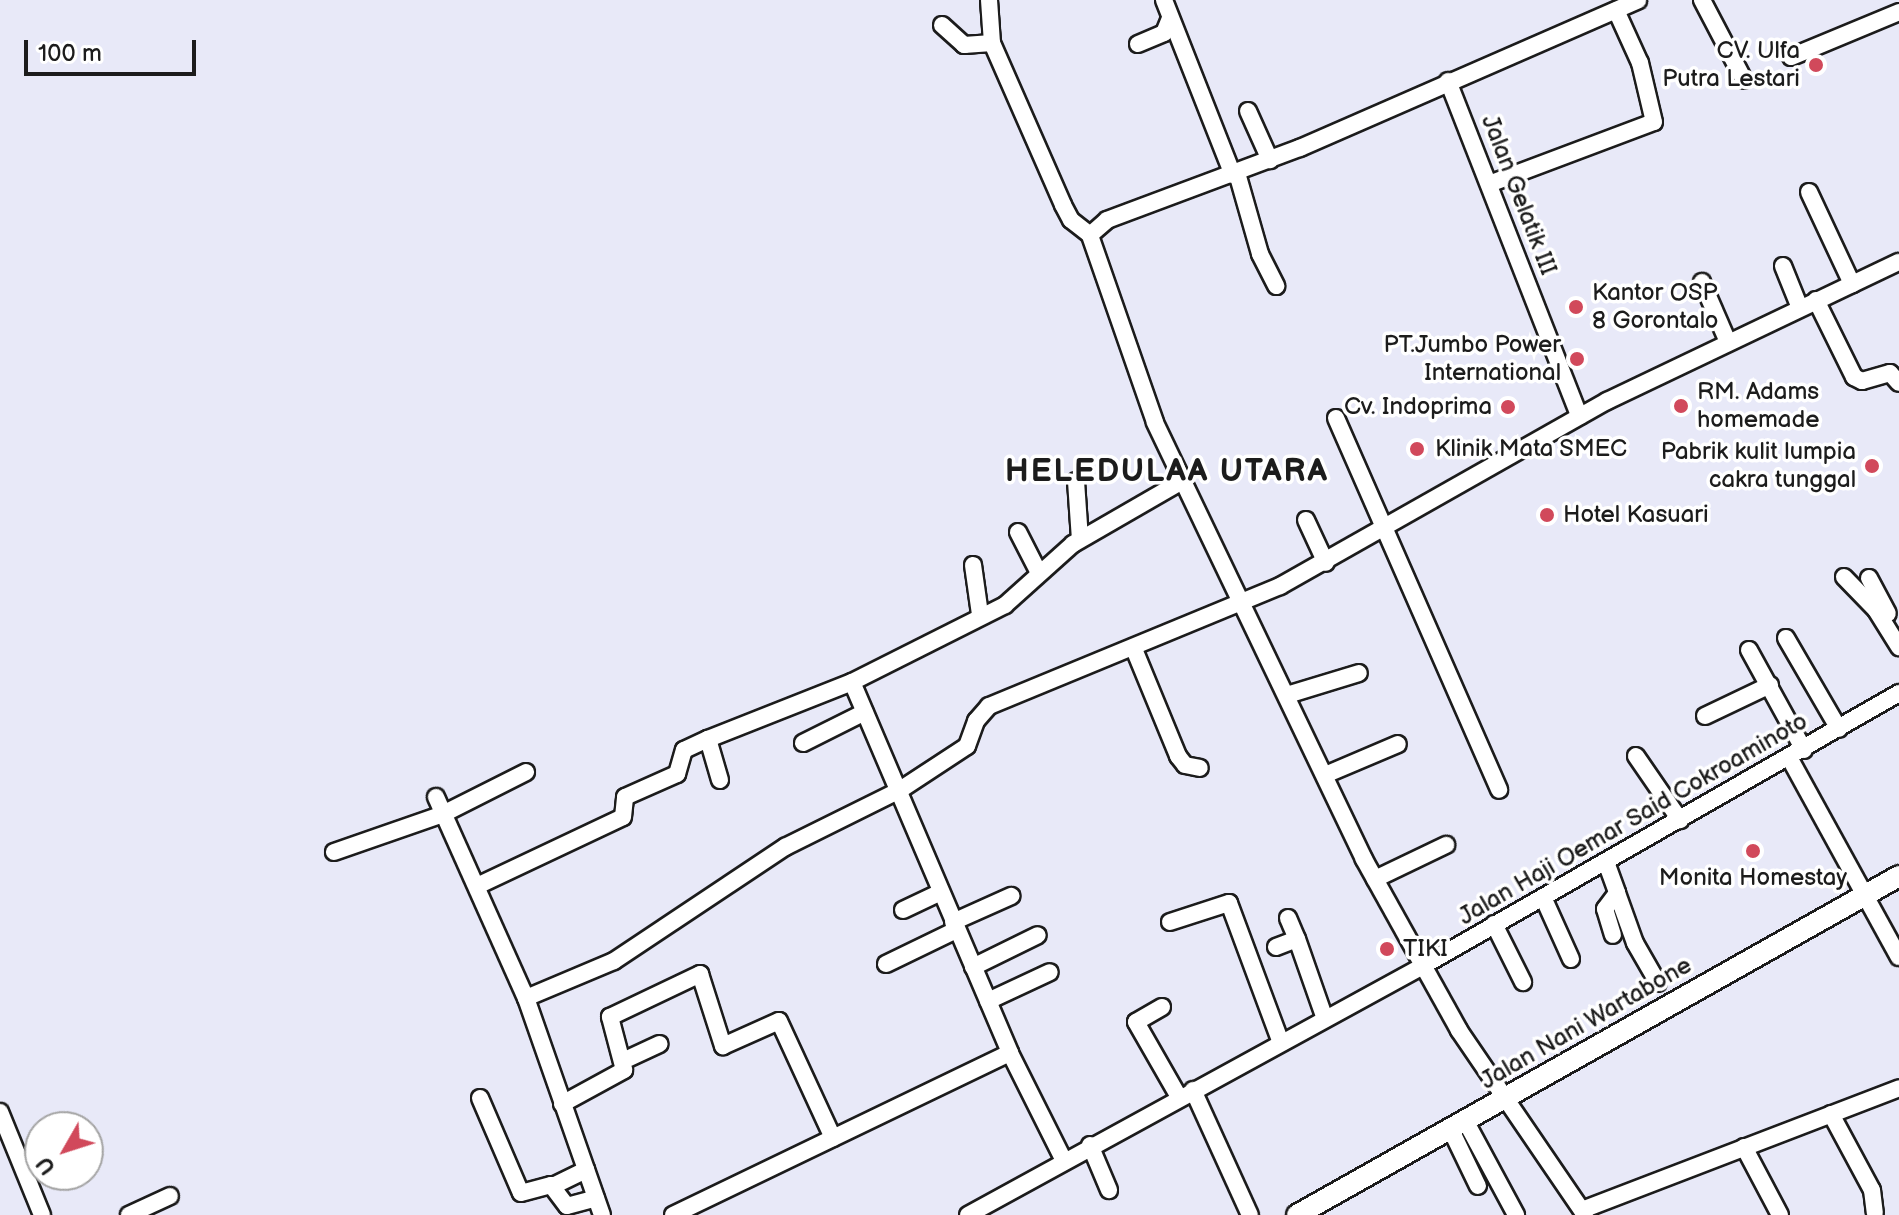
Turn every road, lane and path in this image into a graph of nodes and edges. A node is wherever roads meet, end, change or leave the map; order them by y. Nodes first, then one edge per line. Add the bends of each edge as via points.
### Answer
1 (989, 0) edge
2 (1164, 0) edge
3 (1702, 0) edge
4 (1625, 4) edge
5 (1899, 12) edge
6 (1170, 18) junction
7 (942, 25) dead end
8 (992, 43) junction
9 (1138, 44) dead end
10 (1791, 57) dead end
11 (1744, 80) dead end
12 (1448, 81) junction
13 (1248, 111) dead end
14 (1270, 160) junction
15 (1235, 174) junction
16 (1489, 184) junction
17 (1809, 192) dead end
18 (1090, 235) junction
19 (1899, 262) edge
20 (1783, 266) dead end
21 (1702, 282) dead end
22 (1852, 284) junction
23 (1276, 286) dead end
24 (1816, 300) junction
25 (1800, 308) junction
26 (1728, 342) junction
27 (1899, 383) edge
28 (1579, 416) junction
29 (1336, 418) dead end
30 (1184, 480) junction
31 (1076, 481) dead end
32 (1306, 520) dead end
33 (1386, 530) junction
34 (1018, 532) dead end
35 (1080, 539) junction
36 (1326, 563) junction
37 (973, 565) dead end
38 (1039, 573) junction
39 (1844, 577) dead end
40 (1869, 578) dead end
41 (1244, 602) junction
42 (980, 614) junction
43 (1899, 631) edge
44 (1786, 638) dead end
45 (1899, 647) edge
46 (1134, 649) junction
47 (1749, 650) dead end
48 (1359, 673) dead end
49 (852, 682) junction
50 (1770, 685) junction
51 (1899, 693) edge
52 (1287, 695) junction
53 (865, 712) junction
54 (1705, 716) dead end
55 (1839, 729) junction
56 (708, 739) junction
57 (803, 743) dead end
58 (1398, 744) dead end
59 (1797, 755) junction
60 (1636, 756) dead end
61 (1200, 768) dead end
62 (526, 772) dead end
63 (1325, 775) junction
64 (720, 780) dead end
65 (900, 790) junction
66 (1499, 790) dead end
67 (436, 797) dead end
68 (443, 814) junction
69 (1680, 820) junction
70 (1446, 845) dead end
71 (334, 852) dead end
72 (1606, 862) junction
73 (1899, 876) edge
74 (1375, 879) junction
75 (477, 886) junction
76 (941, 892) junction
77 (1617, 893) junction
78 (1864, 894) junction
79 (1011, 896) dead end
80 (1543, 897) junction
81 (903, 910) dead end
82 (1288, 918) dead end
83 (1170, 922) dead end
84 (1494, 924) junction
85 (955, 926) junction
86 (1038, 935) dead end
87 (1613, 935) dead end
88 (1297, 939) junction
89 (1276, 947) dead end
90 (1899, 957) edge
91 (1571, 959) dead end
92 (886, 964) dead end
93 (973, 967) junction
94 (1421, 967) junction
95 (1050, 972) dead end
96 (1523, 982) dead end
97 (1658, 983) dead end
98 (526, 998) junction
99 (988, 1001) junction
100 (1162, 1007) dead end
101 (1324, 1016) junction
102 (1280, 1040) junction
103 (659, 1044) dead end
104 (1010, 1053) junction
105 (625, 1060) junction
106 (1899, 1088) edge
107 (1186, 1093) junction
108 (480, 1098) dead end
109 (1504, 1099) junction
110 (562, 1104) junction
111 (0, 1112) edge
112 (1831, 1114) junction
113 (1458, 1126) junction
114 (833, 1138) junction
115 (1090, 1145) junction
116 (1744, 1147) junction
117 (1064, 1161) junction
118 (586, 1170) junction
119 (553, 1186) junction
120 (1478, 1186) dead end
121 (1109, 1190) dead end
122 (170, 1196) dead end
123 (596, 1210) edge
124 (1584, 1212) edge
125 (1875, 1213) dead end
126 (42, 1215) edge
127 (129, 1215) edge
128 (673, 1215) edge
129 (968, 1215) edge
130 (1250, 1215) edge
131 (1297, 1215) edge
132 (1516, 1215) edge
133 (1780, 1215) edge

1 - 8 street
2 - 6 street
3 - 11 street
4 - 12 street
4 - 16 street via 1654,122
5 - 10 street
6 - 9 street via 1164,33
6 - 15 street
7 - 8 street via 964,45 980,48
8 - 18 street via 1063,205 1071,220
12 - 14 street
12 - 16 street, Jalan Gelatik III
13 - 14 street
14 - 15 street
15 - 18 street via 1107,220
15 - 23 street via 1260,254
16 - 28 street, Jalan Gelatik III
17 - 22 street
18 - 30 street via 1136,378
19 - 22 street
20 - 25 street
21 - 26 street
22 - 24 street
24 - 25 street
24 - 27 street via 1854,377 1862,381 1890,373
25 - 26 street
26 - 28 street
28 - 33 street
29 - 33 street
30 - 35 street
30 - 41 street
31 - 35 street
32 - 36 street
33 - 36 street
33 - 66 street
34 - 38 street
35 - 38 street
36 - 41 street
37 - 42 street
38 - 42 street via 1005,605
39 - 45 street via 1876,610
40 - 43 street
41 - 46 street
41 - 52 street
42 - 49 street
44 - 55 street
46 - 61 street via 1178,756 1185,765
46 - 65 street via 989,706 976,721 967,746
47 - 50 street
48 - 52 street
49 - 53 street
49 - 56 street
50 - 54 street
50 - 59 street
51 - 55 street, Jalan Haji Oemar Said Cokroaminoto
52 - 63 street
53 - 57 street
53 - 65 street
55 - 59 street, Jalan Haji Oemar Said Cokroaminoto
56 - 64 street
56 - 75 street via 684,750 677,774 625,797 623,817
58 - 63 street
59 - 69 street, Jalan Haji Oemar Said Cokroaminoto
59 - 78 street
60 - 69 street
62 - 68 street
63 - 74 street
65 - 76 street
65 - 98 street via 785,847 614,961
67 - 68 street
68 - 71 street
68 - 75 street
69 - 72 street, Jalan Haji Oemar Said Cokroaminoto
70 - 74 street
72 - 77 street
72 - 80 street, Jalan Haji Oemar Said Cokroaminoto
73 - 78 main road, Jalan Nani Wartabone
74 - 94 street
75 - 98 street
76 - 81 street
76 - 85 street
77 - 87 street via 1605,909
77 - 97 street
78 - 90 street
78 - 109 main road, Jalan Nani Wartabone
79 - 85 street
80 - 84 street, Jalan Haji Oemar Said Cokroaminoto
80 - 91 street
82 - 88 street
83 - 102 street via 1229,903
84 - 94 street, Jalan Haji Oemar Said Cokroaminoto
84 - 96 street
85 - 92 street
85 - 93 street
86 - 93 street
88 - 89 street
88 - 101 street
93 - 99 street
94 - 101 street, Jalan Haji Oemar Said Cokroaminoto
94 - 109 street
95 - 99 street
98 - 110 street
99 - 104 street
100 - 107 street via 1136,1022
101 - 102 street, Jalan Haji Oemar Said Cokroaminoto
102 - 107 street, Jalan Haji Oemar Said Cokroaminoto
103 - 105 street
104 - 114 street
104 - 117 street
105 - 110 street via 624,1070
105 - 114 street via 610,1017 701,975 723,1046 775,1020 782,1024
106 - 112 street
107 - 115 street, Jalan Haji Oemar Said Cokroaminoto
107 - 130 street
108 - 119 street via 517,1190 525,1194
109 - 113 main road, Jalan Nani Wartabone
109 - 124 street
110 - 118 street
111 - 126 street
112 - 116 street
112 - 125 street via 1872,1190
113 - 120 street
113 - 131 main road, Jalan Nani Wartabone
113 - 132 street
114 - 128 street
115 - 117 street, Jalan Haji Oemar Said Cokroaminoto
115 - 121 street
116 - 124 street
116 - 133 street
117 - 129 street, Jalan Haji Oemar Said Cokroaminoto
118 - 119 street
118 - 123 street
119 - 123 street via 567,1206
122 - 127 street

